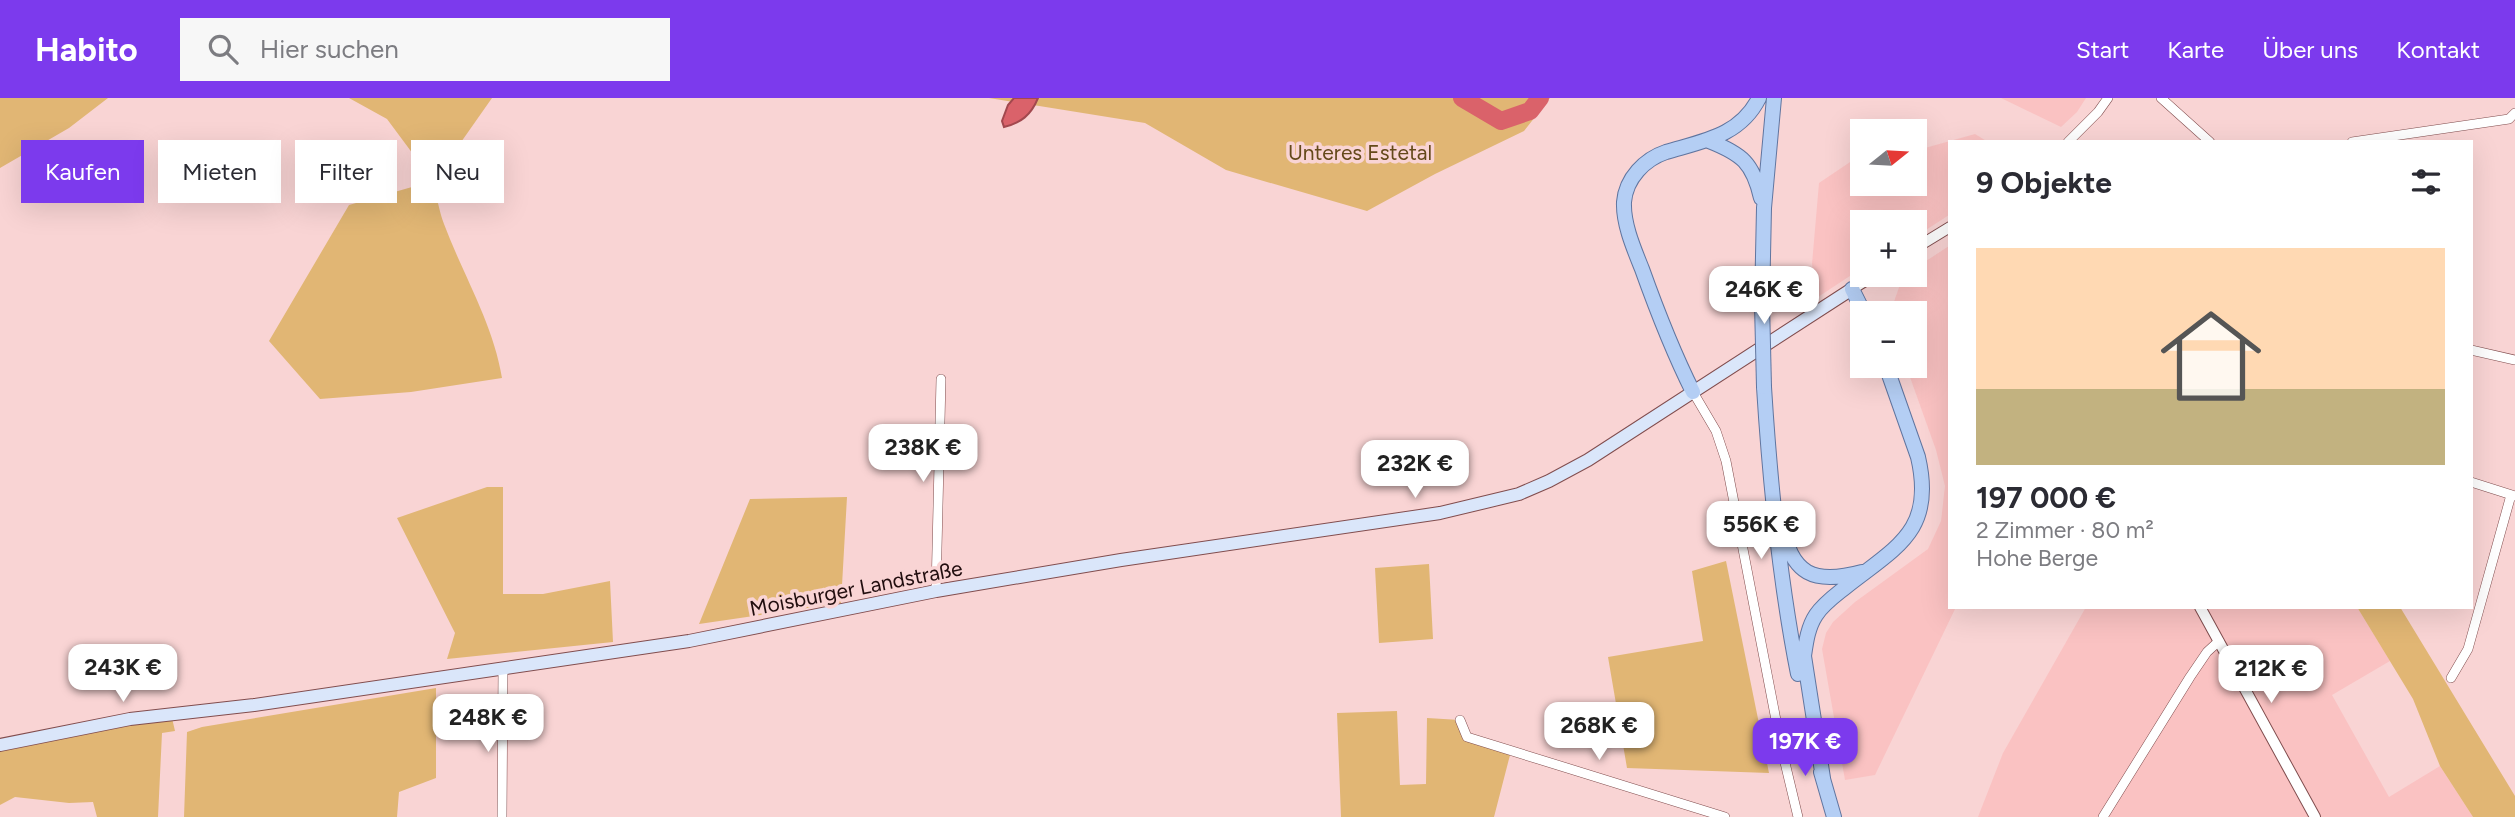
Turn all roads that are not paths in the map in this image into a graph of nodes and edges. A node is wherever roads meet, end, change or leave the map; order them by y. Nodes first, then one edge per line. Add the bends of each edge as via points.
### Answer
1 (1759, 98) edge
2 (1774, 98) edge
3 (2108, 98) edge
4 (2161, 98) edge
5 (2515, 113) edge
6 (2070, 140) edge
7 (2208, 140) edge
8 (2366, 140) edge
9 (1709, 141) junction
10 (1764, 208) junction
11 (1948, 228) edge
12 (1927, 241) edge
13 (1855, 287) edge
14 (1852, 289) junction
15 (1858, 301) edge
16 (2473, 350) edge
17 (2515, 360) edge
18 (1890, 378) edge
19 (941, 379) dead end
20 (1693, 392) junction
21 (1767, 444) junction
22 (2473, 483) edge
23 (2513, 496) edge
24 (1864, 572) junction
25 (936, 591) junction
26 (2201, 609) edge
27 (2219, 641) junction
28 (503, 668) junction
29 (2451, 678) dead end
30 (1460, 720) dead end
31 (0, 745) edge
32 (1823, 778) junction
33 (502, 817) edge
34 (1725, 817) edge
35 (1798, 817) edge
36 (1834, 817) edge
37 (2102, 817) edge
38 (2315, 817) edge

1 - 9 main road via 1739,125
2 - 10 main road
3 - 6 street
4 - 7 street
5 - 8 street via 2509,119
9 - 10 main road via 1737,152 1750,167
9 - 20 main road via 1645,162 1632,180 1625,202 1630,237 1642,271
10 - 21 main road, bridge
11 - 12 street
13 - 14 street
14 - 15 main road
14 - 20 main road, Moisburger Landstraße
16 - 17 street
18 - 24 main road via 1918,457 1922,499 1904,542
19 - 25 street
20 - 25 main road, Moisburger Landstraße via 1588,460 1549,481 1492,502
20 - 35 street via 1716,431 1726,461
21 - 24 main road via 1788,549 1797,562 1810,573 1829,579
21 - 32 main road via 1787,618
22 - 23 street
23 - 29 street via 2468,649
24 - 32 main road via 1822,606 1807,636 1804,656
25 - 28 main road, Moisburger Landstraße via 689,641
26 - 27 street
27 - 37 street via 2190,677
27 - 38 street
28 - 31 main road, Moisburger Landstraße via 130,719
28 - 33 street
30 - 34 street via 1467,737
32 - 36 main road

